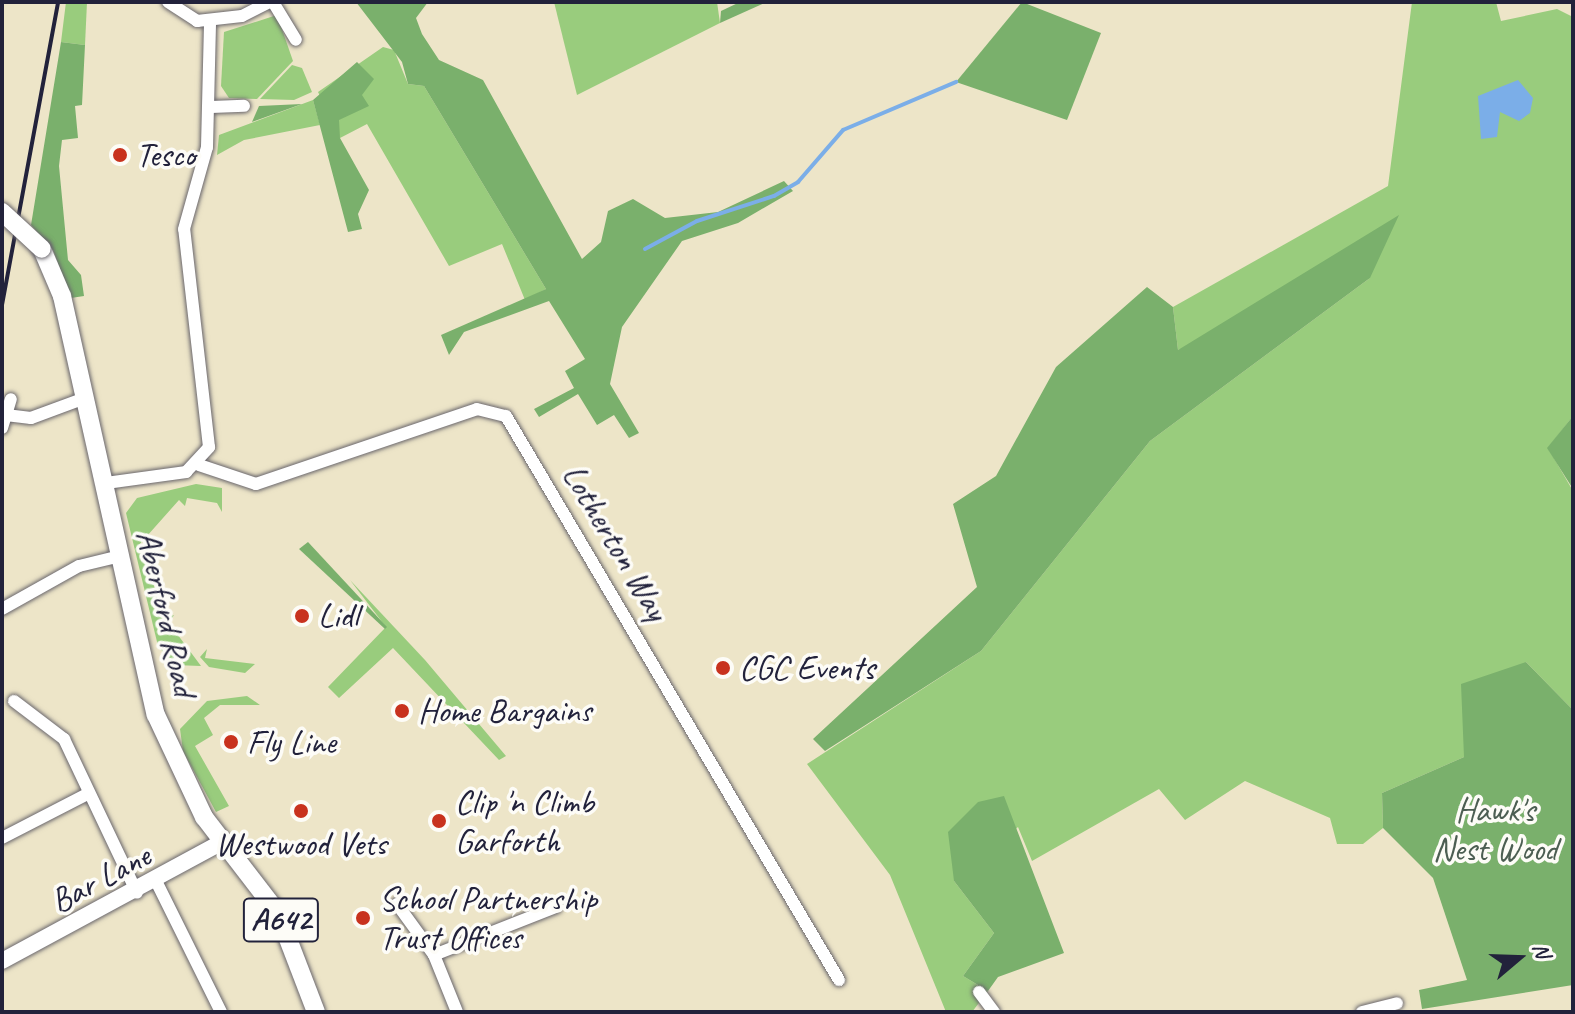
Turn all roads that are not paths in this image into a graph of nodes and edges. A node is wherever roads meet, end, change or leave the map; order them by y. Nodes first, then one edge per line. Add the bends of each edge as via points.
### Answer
1 (168, 2) edge
2 (272, 2) edge
3 (210, 20) junction
4 (296, 40) dead end
5 (244, 106) dead end
6 (211, 107) junction
7 (2, 212) edge
8 (85, 398) junction
9 (11, 399) dead end
10 (4, 421) edge
11 (199, 465) junction
12 (106, 483) junction
13 (120, 556) junction
14 (2, 609) edge
15 (14, 701) dead end
16 (89, 793) junction
17 (2, 838) edge
18 (222, 842) junction
19 (157, 883) junction
20 (137, 893) junction
21 (397, 904) dead end
22 (556, 907) dead end
23 (434, 955) junction
24 (2, 961) edge
25 (839, 980) dead end
26 (979, 992) dead end
27 (1397, 1003) dead end
28 (221, 1012) edge
29 (316, 1012) edge
30 (457, 1012) edge
31 (994, 1012) edge
32 (1362, 1012) edge

1 - 3 street via 189,18
2 - 3 street
2 - 4 street
3 - 6 street
5 - 6 street
6 - 11 street via 206,157 184,229 209,438
7 - 8 main road, Aberford Road / A642, bridge via 42,249 62,296
8 - 10 street via 31,418
8 - 12 main road, Aberford Road / A642
9 - 10 street
11 - 12 street
11 - 25 street, Lotherton Way via 256,484 477,409 506,416
12 - 13 main road, Aberford Road / A642
13 - 14 street via 79,566
13 - 18 main road, Aberford Road / A642 via 156,715 185,784
15 - 16 street via 59,732
16 - 17 street
16 - 20 street
18 - 19 street, Bar Lane
18 - 29 main road, Aberford Road / A642 via 278,913
19 - 20 street, Bar Lane
19 - 28 street
20 - 24 street, Bar Lane
21 - 23 street
22 - 23 street
23 - 30 street
26 - 31 street
27 - 32 street

